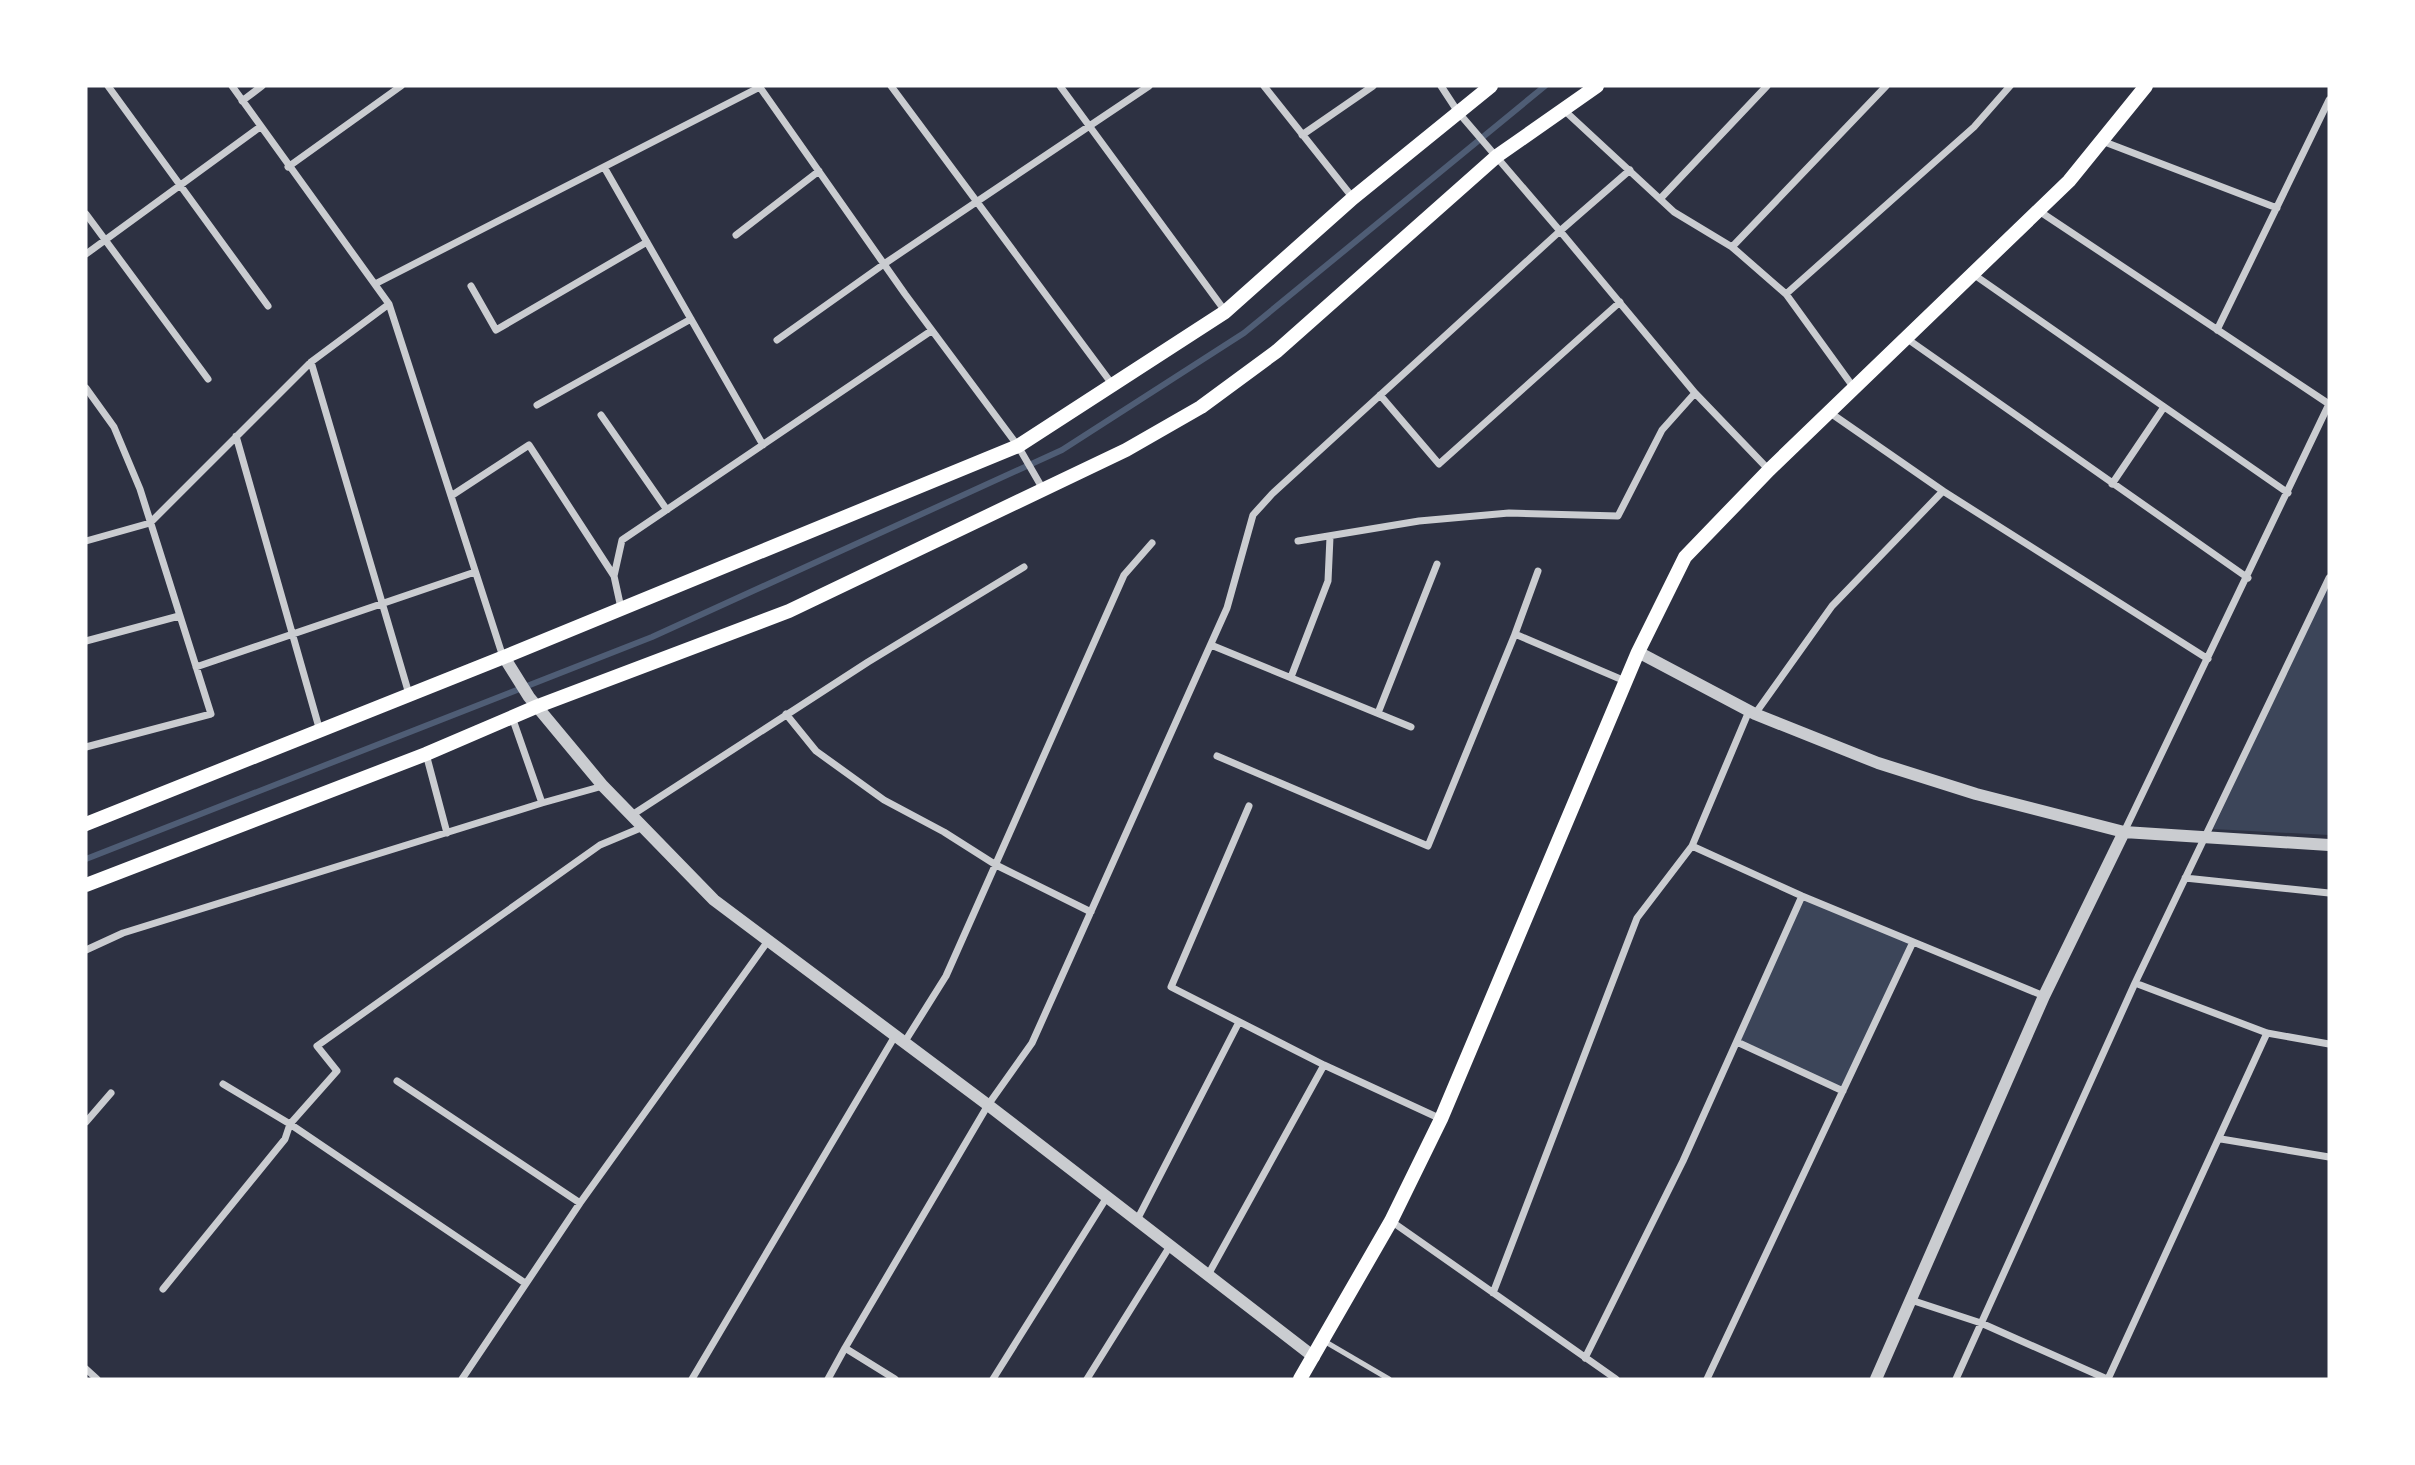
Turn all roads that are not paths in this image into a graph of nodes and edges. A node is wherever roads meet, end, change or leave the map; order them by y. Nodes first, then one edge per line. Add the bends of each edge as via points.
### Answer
1 (108, 86) edge
2 (232, 86) edge
3 (262, 86) edge
4 (401, 86) edge
5 (891, 86) edge
6 (1060, 86) edge
7 (1149, 86) edge
8 (1264, 86) edge
9 (1373, 86) edge
10 (1441, 86) edge
11 (1491, 86) edge
12 (1597, 86) edge
13 (1767, 86) edge
14 (1886, 86) edge
15 (2010, 86) edge
16 (2146, 86) edge
17 (760, 87) edge
18 (2329, 100) edge
19 (242, 101) junction
20 (1565, 111) junction
21 (1461, 116) junction
22 (260, 127) junction
23 (1091, 127) junction
24 (1301, 135) junction
25 (2101, 141) junction
26 (1495, 153) junction
27 (288, 167) junction
28 (604, 167) junction
29 (1630, 170) junction
30 (819, 171) junction
31 (180, 185) junction
32 (1353, 198) junction
33 (1660, 199) junction
34 (977, 202) junction
35 (2277, 208) junction
36 (2038, 210) junction
37 (86, 214) edge
38 (1560, 231) junction
39 (736, 234) dead end
40 (105, 240) junction
41 (647, 242) junction
42 (1732, 247) junction
43 (86, 254) edge
44 (884, 264) junction
45 (1973, 274) junction
46 (375, 284) junction
47 (471, 286) dead end
48 (1786, 293) junction
49 (1619, 302) junction
50 (389, 304) junction
51 (268, 306) dead end
52 (1225, 312) junction
53 (691, 319) junction
54 (2217, 330) junction
55 (931, 331) junction
56 (1906, 338) junction
57 (777, 340) dead end
58 (311, 362) junction
59 (208, 379) dead end
60 (1112, 384) junction
61 (86, 388) edge
62 (1854, 388) junction
63 (1695, 393) junction
64 (1380, 395) junction
65 (2329, 404) edge
66 (537, 405) dead end
67 (2164, 407) junction
68 (1829, 412) junction
69 (601, 415) dead end
70 (236, 436) junction
71 (763, 445) junction
72 (1018, 446) junction
73 (1769, 470) junction
74 (2112, 484) junction
75 (1041, 486) junction
76 (1943, 491) junction
77 (2288, 493) junction
78 (451, 496) junction
79 (667, 510) junction
80 (150, 523) junction
81 (1330, 537) junction
82 (86, 541) edge
83 (1298, 541) dead end
84 (1152, 544) dead end
85 (1437, 564) dead end
86 (1024, 567) dead end
87 (1538, 571) dead end
88 (475, 572) junction
89 (614, 576) junction
90 (2248, 578) junction
91 (2329, 578) edge
92 (383, 603) junction
93 (621, 608) junction
94 (179, 616) junction
95 (292, 634) junction
96 (1515, 634) junction
97 (86, 641) edge
98 (1211, 645) junction
99 (1638, 652) junction
100 (504, 657) junction
101 (2208, 659) junction
102 (196, 667) junction
103 (1291, 677) junction
104 (1625, 681) junction
105 (410, 694) junction
106 (534, 701) junction
107 (1378, 713) junction
108 (1752, 713) junction
109 (786, 714) junction
110 (512, 717) junction
111 (1411, 727) dead end
112 (320, 731) junction
113 (86, 747) edge
114 (426, 754) junction
115 (1217, 756) dead end
116 (603, 786) junction
117 (542, 803) junction
118 (1249, 806) dead end
119 (632, 815) junction
120 (86, 824) edge
121 (643, 827) junction
122 (2124, 832) junction
123 (447, 833) junction
124 (2204, 837) junction
125 (2329, 845) edge
126 (1692, 846) junction
127 (996, 865) junction
128 (2185, 878) junction
129 (86, 885) edge
130 (2329, 893) edge
131 (1802, 896) junction
132 (1091, 912) junction
133 (768, 941) junction
134 (1913, 942) junction
135 (86, 950) edge
136 (2135, 982) junction
137 (2044, 996) junction
138 (1239, 1021) junction
139 (2267, 1033) junction
140 (899, 1040) junction
141 (1737, 1042) junction
142 (2329, 1044) edge
143 (1324, 1065) junction
144 (397, 1081) dead end
145 (223, 1084) dead end
146 (1843, 1091) junction
147 (111, 1093) dead end
148 (988, 1105) junction
149 (1441, 1119) junction
150 (86, 1122) edge
151 (290, 1124) junction
152 (2221, 1139) junction
153 (2329, 1157) edge
154 (1107, 1197) junction
155 (580, 1203) junction
156 (1137, 1220) junction
157 (1391, 1221) junction
158 (1170, 1246) junction
159 (1208, 1275) junction
160 (525, 1283) junction
161 (163, 1289) dead end
162 (1493, 1293) junction
163 (1911, 1300) junction
164 (1981, 1324) junction
165 (1324, 1341) junction
166 (845, 1348) junction
167 (1314, 1357) junction
168 (1586, 1358) junction
169 (86, 1369) edge
170 (97, 1379) edge
171 (462, 1379) edge
172 (692, 1379) edge
173 (828, 1379) edge
174 (895, 1379) edge
175 (993, 1379) edge
176 (1087, 1379) edge
177 (1300, 1379) edge
178 (1389, 1379) edge
179 (1616, 1379) edge
180 (1707, 1379) edge
181 (1877, 1379) edge
182 (1956, 1379) edge
183 (2107, 1379) edge

1 - 31 street
2 - 19 street
3 - 19 street
4 - 27 street
5 - 34 street
6 - 23 street
7 - 23 street
8 - 24 street
9 - 24 street
10 - 21 street
11 - 21 main road
12 - 20 main road
13 - 33 street
14 - 42 street
15 - 48 street via 1974,127
16 - 25 main road
17 - 28 street
17 - 30 street
18 - 35 street
19 - 22 street
20 - 26 main road
20 - 29 street
21 - 26 street
21 - 32 main road
22 - 27 street
22 - 31 street
23 - 34 street
23 - 52 street
24 - 32 street
25 - 35 street
25 - 36 main road
26 - 38 street
26 - 75 main road via 1255,367 1201,407
27 - 46 street
28 - 41 street
28 - 46 street
29 - 33 street
29 - 38 street
30 - 39 street
30 - 44 street
31 - 40 street
31 - 51 street
32 - 52 main road
33 - 42 street
34 - 44 street
34 - 60 street
35 - 54 street
36 - 45 main road
36 - 54 street
37 - 40 street
38 - 49 street
38 - 64 street
40 - 43 street
40 - 59 street
41 - 47 street via 495,330
41 - 53 street
42 - 48 street
44 - 55 street
44 - 57 street
45 - 56 main road
45 - 67 street
46 - 50 street
48 - 62 street
49 - 63 street
49 - 64 street via 1438,464
50 - 58 street
50 - 78 street
52 - 60 main road
53 - 66 street
53 - 71 street
54 - 65 street
55 - 71 street
55 - 72 street
56 - 62 main road
56 - 74 street
58 - 70 street
58 - 92 street
60 - 72 main road
61 - 80 street via 114,427
62 - 68 main road
63 - 73 street
63 - 81 street via 1662,430 1618,516 1509,513 1419,521
64 - 98 street via 1253,515 1227,608
65 - 77 street
67 - 74 street
67 - 77 street
68 - 73 main road
68 - 76 street
69 - 79 street
70 - 80 street
70 - 95 street
71 - 79 street
72 - 75 street
72 - 93 main road
73 - 99 main road via 1685,557
74 - 90 street
75 - 106 main road via 789,611
76 - 101 street
76 - 108 street via 1832,606
77 - 90 street
78 - 88 street
78 - 89 street via 528,445
79 - 89 street via 622,540
80 - 82 street
80 - 94 street
81 - 83 street
81 - 103 street via 1328,581
84 - 127 street via 1124,575
85 - 107 street
86 - 109 street
87 - 96 street
88 - 92 street
88 - 100 street
89 - 93 street
90 - 101 street
91 - 124 street
92 - 95 street
92 - 105 street
93 - 100 main road
94 - 97 street
94 - 102 street
95 - 102 street
95 - 112 street
96 - 104 street
96 - 115 street via 1428,846
98 - 103 street
98 - 132 street
99 - 104 main road
99 - 108 street
100 - 105 main road
100 - 106 street
101 - 122 street
102 - 113 street via 211,714
103 - 107 street
104 - 149 main road
105 - 112 main road
106 - 110 main road
106 - 116 street
107 - 111 street
108 - 122 street via 1891,767
108 - 126 street
109 - 119 street
109 - 127 street via 816,751 884,800
110 - 114 main road
110 - 117 street
112 - 120 main road
114 - 123 street
114 - 129 main road
116 - 117 street
116 - 119 street
117 - 123 street
118 - 138 street via 1171,987
119 - 121 street
121 - 133 street via 715,900
121 - 151 street via 600,845 317,1046 337,1071
122 - 124 street
122 - 137 street
123 - 135 street via 123,933
124 - 125 street
124 - 128 street
126 - 131 street
126 - 162 street via 1636,918
127 - 132 street
127 - 140 street via 946,976
128 - 130 street
128 - 136 street
131 - 134 street
131 - 141 street
132 - 148 street via 1032,1043
133 - 140 street
133 - 155 street
134 - 137 street
134 - 146 street
136 - 139 street
136 - 164 street
137 - 163 street
138 - 143 street
138 - 156 street
139 - 142 street
139 - 152 street
140 - 148 street
140 - 172 street
141 - 146 street
141 - 168 street
143 - 149 street
143 - 159 street
144 - 155 street
145 - 151 street
146 - 180 street
147 - 150 street
148 - 154 street
148 - 166 street
149 - 157 main road
151 - 160 street
151 - 161 street via 285,1139
152 - 153 street
152 - 183 street
154 - 156 street
154 - 175 street
155 - 160 street
156 - 158 street
157 - 162 street
157 - 165 main road
158 - 159 street
158 - 176 street
159 - 167 street
160 - 171 street
162 - 168 street
163 - 164 street
163 - 181 street
164 - 182 street
164 - 183 street
165 - 167 main road
165 - 178 lane
166 - 173 street
166 - 174 street
167 - 177 main road
168 - 179 street
169 - 170 street

